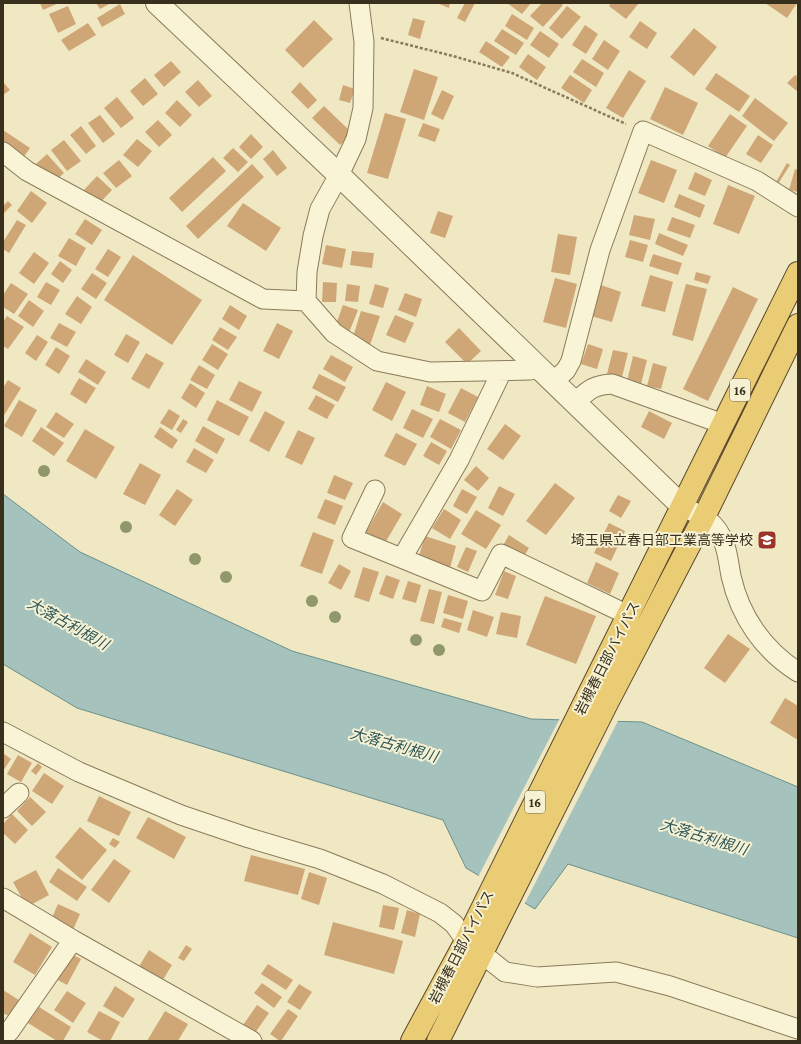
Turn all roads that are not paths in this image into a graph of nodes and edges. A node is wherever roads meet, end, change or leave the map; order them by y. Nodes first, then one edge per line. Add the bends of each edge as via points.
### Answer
1 (157, 3) edge
2 (359, 3) edge
3 (3, 152) edge
4 (339, 175) junction
5 (798, 207) edge
6 (798, 273) edge
7 (306, 301) junction
8 (798, 325) edge
9 (502, 371) junction
10 (545, 375) junction
11 (574, 404) junction
12 (723, 424) junction
13 (376, 490) dead end
14 (682, 506) junction
15 (704, 517) junction
16 (402, 558) junction
17 (628, 615) junction
18 (798, 672) edge
19 (597, 700) junction
20 (3, 732) edge
21 (19, 793) dead end
22 (3, 808) edge
23 (3, 898) edge
24 (73, 940) junction
25 (473, 948) junction
26 (798, 1029) edge
27 (9, 1032) dead end
28 (252, 1041) edge
29 (412, 1041) edge
30 (438, 1041) edge

1 - 4 street
2 - 4 street via 363,33 363,108 356,138
3 - 7 street via 26,171 263,299
4 - 7 street via 320,208 307,272
4 - 10 street
5 - 10 street via 757,181 643,132 600,250 571,361 566,370
6 - 12 highway, 岩槻春日部バイパス / 16
7 - 9 street via 334,333 377,361 430,372
8 - 15 highway, 岩槻春日部バイパス / 16
9 - 10 street via 530,370
9 - 16 street via 459,460
10 - 11 street
11 - 12 street via 589,390 600,385 612,384
11 - 14 street
12 - 14 highway, 岩槻春日部バイパス / 16
13 - 16 street via 352,538
14 - 15 street
14 - 17 highway, 岩槻春日部バイパス / 16
15 - 18 street via 715,526 722,537 739,602 749,622 761,640
15 - 19 highway, 岩槻春日部バイパス / 16
16 - 17 street via 482,591 501,554
17 - 19 highway, 岩槻春日部バイパス / 16
19 - 25 highway, 岩槻春日部バイパス / 16
20 - 25 street via 79,772 181,815 320,859 383,884 440,913 454,924
21 - 22 street
23 - 24 street
24 - 27 street
24 - 28 street
25 - 26 street via 505,972 537,977 616,972 670,986
25 - 29 highway, 岩槻春日部バイパス / 16
25 - 30 highway, 岩槻春日部バイパス / 16

